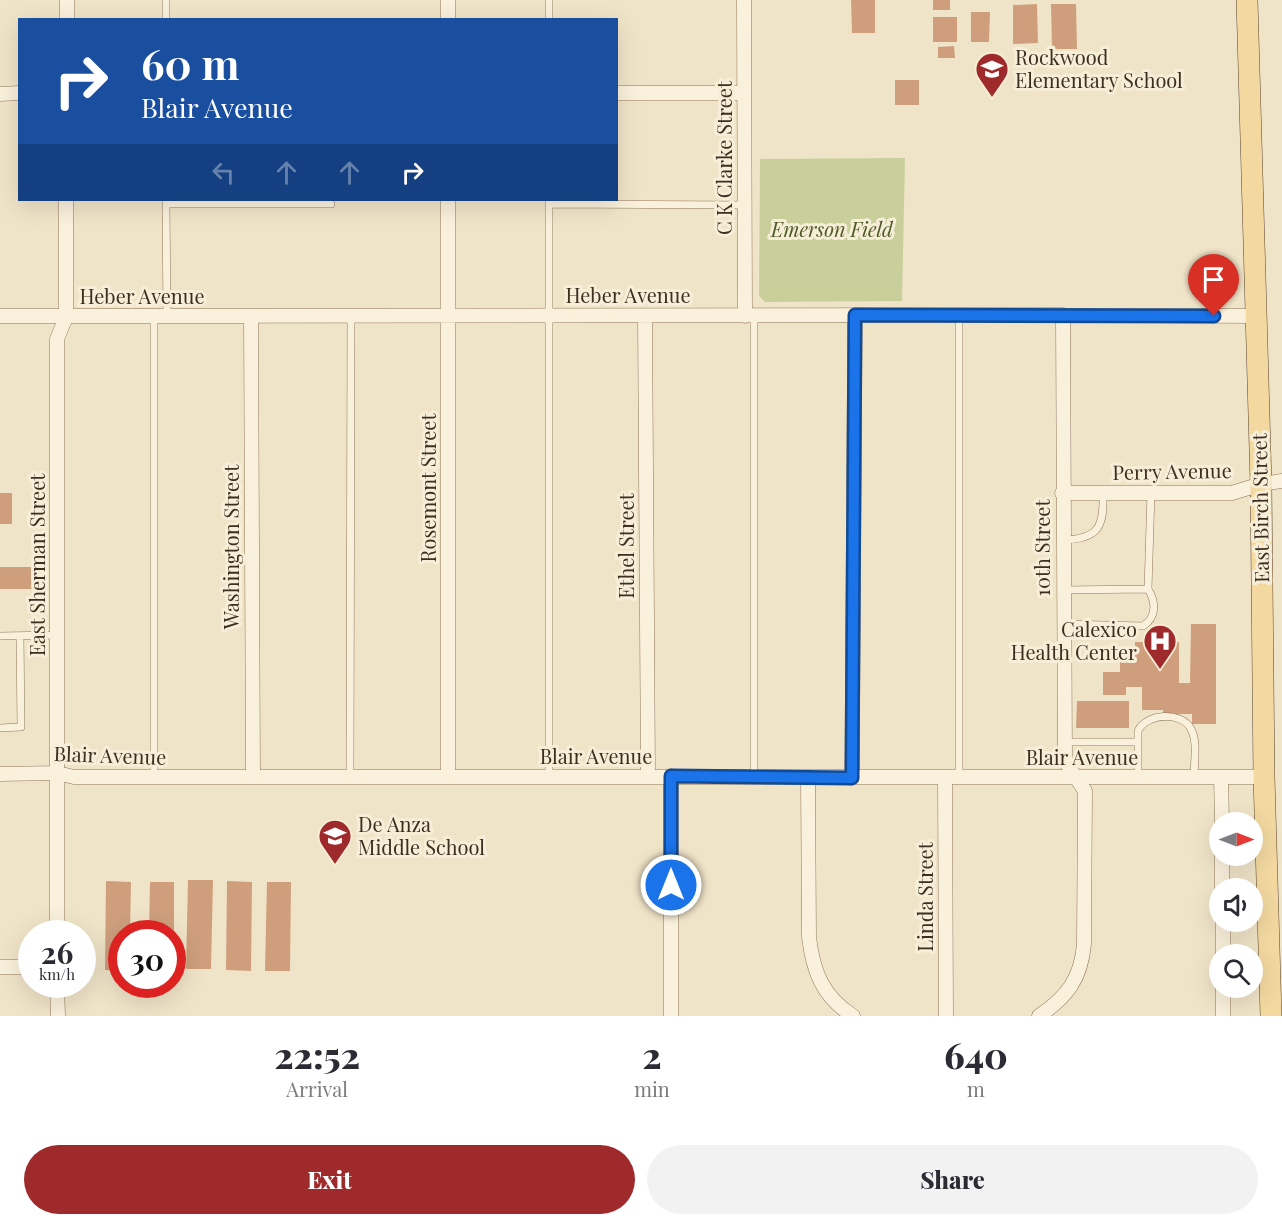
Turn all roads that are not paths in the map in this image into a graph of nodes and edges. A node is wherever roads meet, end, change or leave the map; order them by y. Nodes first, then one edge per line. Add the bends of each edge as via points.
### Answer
1 (67, 0) edge
2 (166, 0) edge
3 (448, 0) edge
4 (549, 0) edge
5 (744, 0) edge
6 (1247, 0) edge
7 (67, 18) edge
8 (166, 18) edge
9 (448, 18) edge
10 (549, 18) edge
11 (18, 93) edge
12 (618, 93) edge
13 (744, 93) junction
14 (0, 94) edge
15 (66, 201) edge
16 (448, 201) edge
17 (166, 202) edge
18 (549, 202) edge
19 (331, 204) dead end
20 (744, 205) junction
21 (351, 315) junction
22 (449, 315) junction
23 (855, 315) junction
24 (959, 315) junction
25 (1063, 315) junction
26 (0, 316) edge
27 (160, 316) junction
28 (251, 316) junction
29 (549, 316) junction
30 (645, 316) junction
31 (749, 316) junction
32 (1257, 316) junction
33 (66, 317) junction
34 (1282, 481) edge
35 (1261, 484) junction
36 (1062, 493) junction
37 (1103, 493) junction
38 (1151, 493) junction
39 (1063, 540) junction
40 (1148, 589) junction
41 (1063, 590) junction
42 (1064, 624) junction
43 (57, 635) junction
44 (0, 636) edge
45 (20, 636) junction
46 (0, 728) edge
47 (1065, 742) junction
48 (1138, 742) junction
49 (57, 773) junction
50 (0, 774) edge
51 (549, 776) junction
52 (648, 776) junction
53 (671, 776) junction
54 (154, 777) junction
55 (253, 777) junction
56 (350, 777) junction
57 (448, 777) junction
58 (754, 777) junction
59 (808, 777) junction
60 (1076, 777) junction
61 (1138, 777) junction
62 (1194, 777) junction
63 (1221, 777) junction
64 (1264, 777) junction
65 (852, 778) junction
66 (952, 778) junction
67 (1221, 812) edge
68 (57, 920) edge
69 (0, 967) edge
70 (18, 967) edge
71 (57, 998) edge
72 (1223, 998) edge
73 (58, 1016) edge
74 (670, 1016) edge
75 (854, 1016) edge
76 (946, 1016) edge
77 (1039, 1016) edge
78 (1223, 1016) edge
79 (1271, 1016) edge

1 - 7 street
2 - 8 lane
3 - 9 street
4 - 10 lane
5 - 13 street, C K Clarke Street
6 - 32 main road, East Birch Street
11 - 14 street
12 - 13 street
13 - 20 street, C K Clarke Street
15 - 33 street, East Sherman Street
16 - 22 street, Rosemont Street
17 - 19 lane
17 - 27 lane
18 - 20 lane
18 - 29 lane
20 - 31 street, C K Clarke Street
21 - 22 street, Heber Avenue
21 - 28 street, Heber Avenue
21 - 56 lane
22 - 29 street, Heber Avenue
22 - 57 street, Rosemont Street
23 - 24 street, Heber Avenue
23 - 31 street, Heber Avenue
23 - 65 street
24 - 25 street, Heber Avenue
24 - 66 lane
25 - 32 street, Heber Avenue
25 - 36 street, 10th Street
26 - 33 street, Heber Avenue
27 - 28 street, Heber Avenue
27 - 33 street, Heber Avenue
27 - 54 lane
28 - 55 street, Washington Street
29 - 30 street, Heber Avenue
29 - 51 lane
30 - 31 street, Heber Avenue
30 - 52 street, Ethel Street
31 - 58 lane
32 - 35 main road, East Birch Street
33 - 43 street, East Sherman Street via 57,339
34 - 35 street, Perry Avenue
35 - 38 street, Perry Avenue via 1233,493
35 - 64 main road, East Birch Street
36 - 37 street, Perry Avenue
36 - 39 street, 10th Street
37 - 38 street, Perry Avenue
37 - 39 lane via 1102,521 1097,529 1089,537
38 - 40 lane
39 - 41 street, 10th Street
40 - 41 lane
40 - 42 lane via 1154,610 1150,622 1143,626
41 - 42 street, 10th Street
42 - 47 street, 10th Street
43 - 45 lane
43 - 49 street, East Sherman Street
44 - 45 lane
45 - 46 lane via 21,727
47 - 48 lane
47 - 60 street, 10th Street via 1065,761
48 - 61 lane
48 - 62 lane via 1138,731 1147,720 1183,719 1194,737
49 - 50 street, Blair Avenue
49 - 54 street, Blair Avenue via 74,777
49 - 68 street, East Sherman Street
51 - 52 street, Blair Avenue
51 - 57 street, Blair Avenue
52 - 53 street, Blair Avenue
53 - 58 street, Blair Avenue
53 - 74 street
54 - 55 street, Blair Avenue
55 - 56 street, Blair Avenue
56 - 57 street, Blair Avenue
58 - 59 street, Blair Avenue
59 - 65 street, Blair Avenue
59 - 75 street via 812,962 821,984
60 - 61 street, Blair Avenue
60 - 66 street, Blair Avenue
60 - 77 street, 10th Street via 1085,791 1083,958 1069,991
61 - 62 street, Blair Avenue
62 - 63 street, Blair Avenue
63 - 64 street, Blair Avenue
63 - 67 street
64 - 79 main road, East Birch Street
65 - 66 street, Blair Avenue
66 - 76 street, Linda Street
69 - 70 street
71 - 73 street
72 - 78 street

